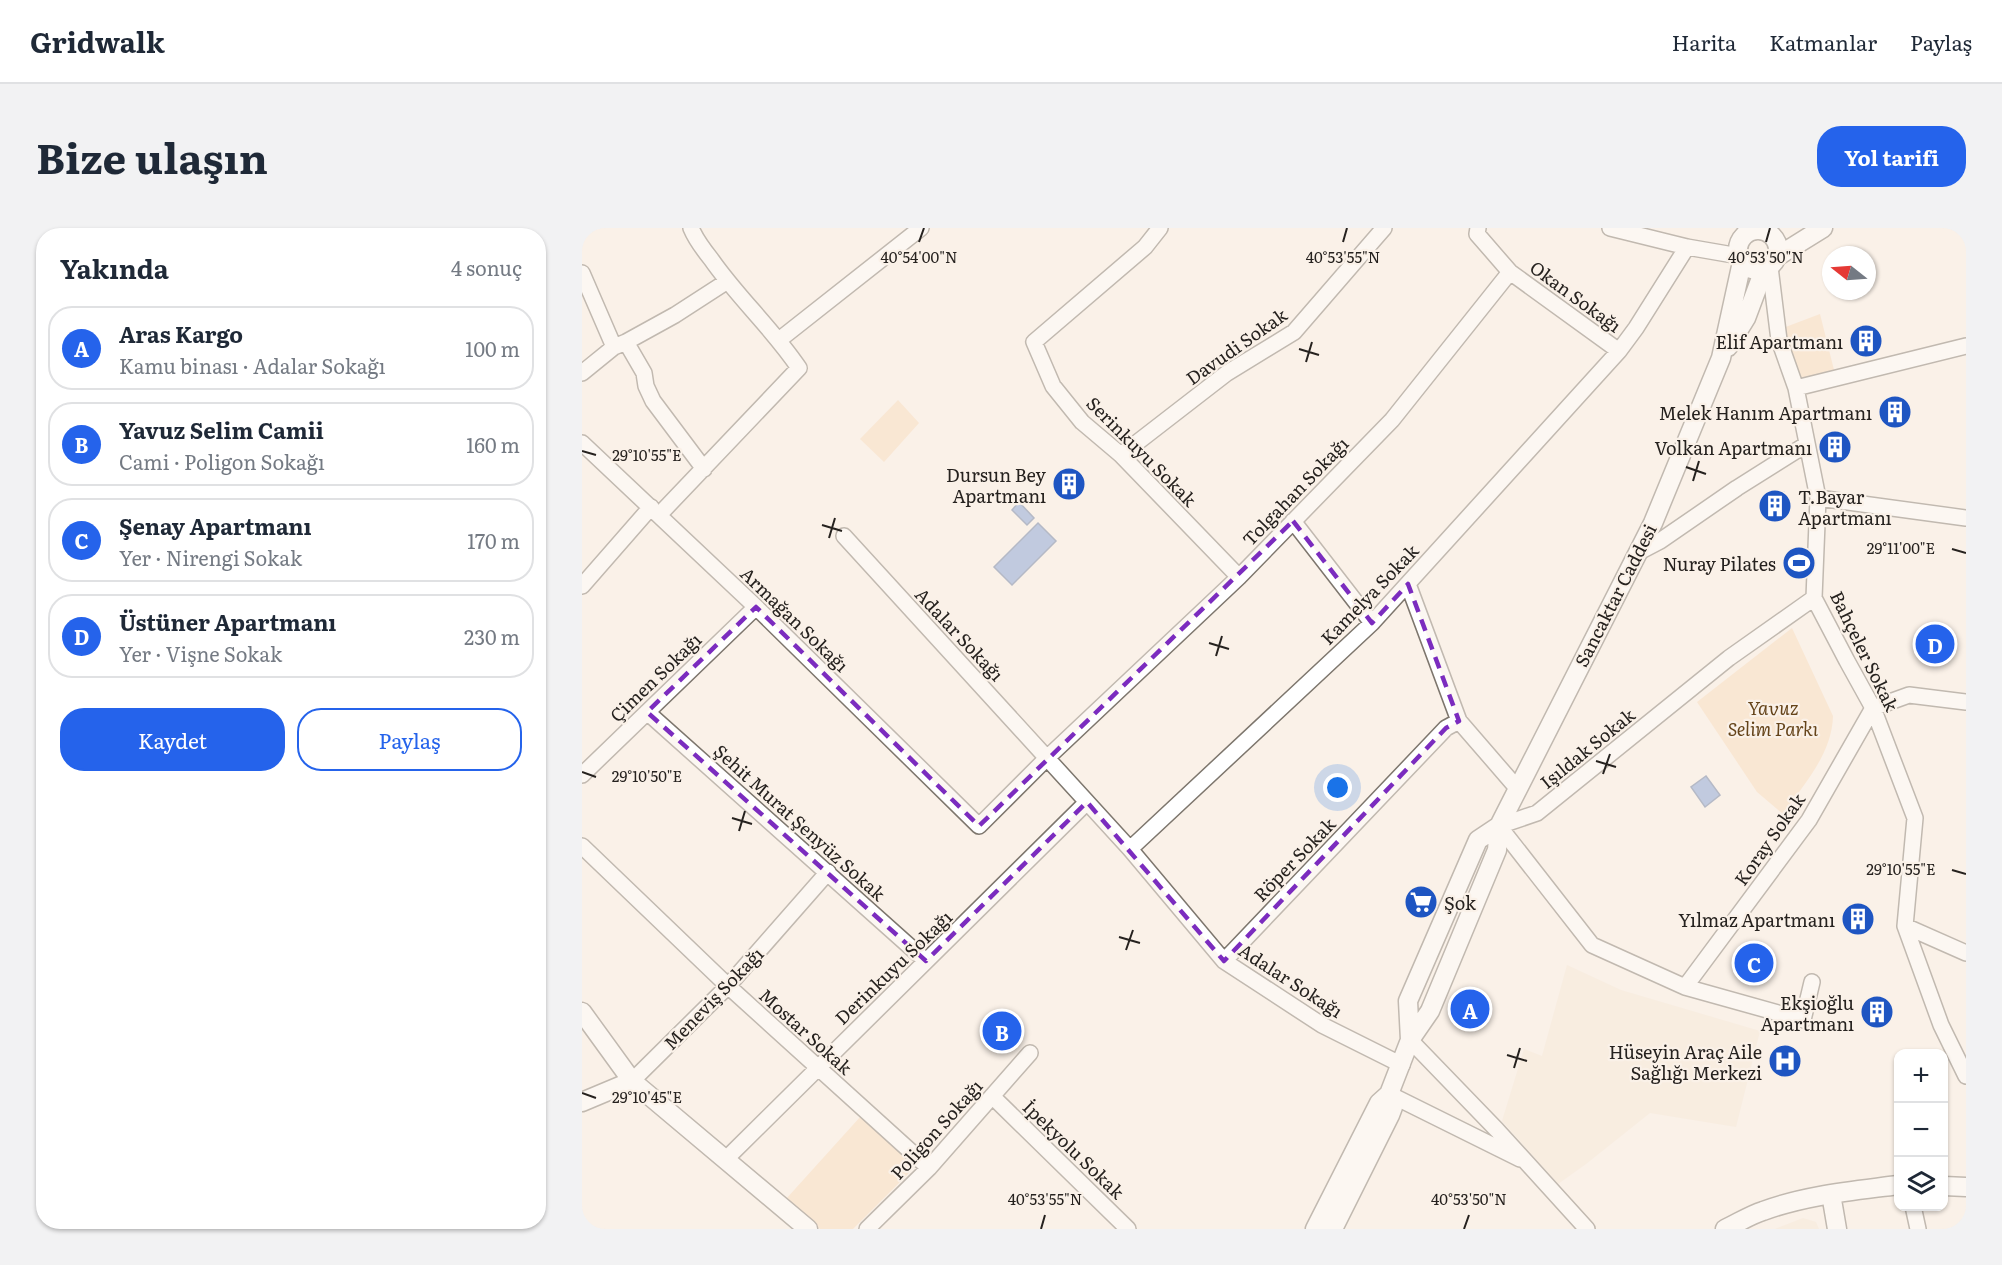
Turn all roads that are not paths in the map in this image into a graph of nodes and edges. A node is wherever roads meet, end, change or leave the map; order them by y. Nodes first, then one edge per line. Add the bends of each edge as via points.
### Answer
1 (691, 228) edge
2 (921, 228) edge
3 (1160, 228) edge
4 (1384, 228) edge
5 (1610, 228) edge
6 (1823, 228) edge
7 (1475, 230) edge
8 (1756, 230) edge
9 (1687, 247) junction
10 (1741, 259) junction
11 (1771, 264) junction
12 (1510, 272) junction
13 (582, 273) edge
14 (726, 282) junction
15 (779, 340) junction
16 (620, 345) junction
17 (1966, 346) edge
18 (1619, 351) junction
19 (1721, 358) junction
20 (582, 373) edge
21 (1796, 388) junction
22 (582, 443) edge
23 (1807, 444) junction
24 (1120, 455) junction
25 (704, 469) junction
26 (1818, 498) junction
27 (655, 511) junction
28 (1966, 518) edge
29 (1293, 521) junction
30 (844, 536) dead end
31 (1637, 553) junction
32 (1239, 577) junction
33 (1408, 584) junction
34 (582, 586) edge
35 (1814, 598) junction
36 (756, 607) junction
37 (1372, 623) junction
38 (1966, 702) edge
39 (1874, 708) junction
40 (647, 712) junction
41 (1459, 722) junction
42 (1047, 758) junction
43 (582, 775) edge
44 (1516, 789) junction
45 (1088, 802) junction
46 (979, 826) joint
47 (1498, 826) junction
48 (582, 846) edge
49 (1130, 849) junction
50 (828, 872) junction
51 (1905, 926) junction
52 (1966, 953) edge
53 (926, 961) junction
54 (1224, 961) junction
55 (1812, 982) dead end
56 (728, 986) junction
57 (1685, 987) junction
58 (582, 1012) edge
59 (1410, 1040) junction
60 (1030, 1053) dead end
61 (1402, 1065) junction
62 (818, 1068) junction
63 (1966, 1076) edge
64 (632, 1082) junction
65 (1389, 1094) junction
66 (992, 1096) junction
67 (582, 1102) edge
68 (726, 1159) junction
69 (1528, 1163) junction
70 (929, 1168) junction
71 (1894, 1186) edge
72 (1948, 1186) edge
73 (1966, 1187) edge
74 (1831, 1194) junction
75 (1914, 1211) edge
76 (808, 1229) edge
77 (867, 1229) edge
78 (1128, 1229) edge
79 (1315, 1229) edge
80 (1333, 1229) edge
81 (1587, 1229) edge
82 (1725, 1229) edge
83 (1837, 1229) edge
84 (1918, 1229) edge

1 - 14 street
2 - 15 street
3 - 24 street, Serinkuyu Sokak via 1145,247 1034,342 1053,386 1082,422
4 - 24 street, Davudi Sokak via 1294,332 1227,373
5 - 9 street
6 - 11 street
7 - 12 street
8 - 10 street via 1740,243
8 - 11 street via 1774,237 1777,243
9 - 10 street
9 - 18 street, Kamelya Sokak
10 - 11 street via 1752,269
10 - 19 street
11 - 19 street via 1746,318
11 - 21 street, Bahçeler Sokak via 1779,340
12 - 18 street, Okan Sokağı
12 - 29 street, Tolgahan Sokağı via 1392,420
13 - 16 street
14 - 15 street
14 - 16 street
15 - 25 street via 799,368
16 - 20 street
16 - 25 street via 644,373 653,401
17 - 21 street
18 - 33 street, Kamelya Sokak
19 - 31 street, Sancaktar Caddesi
21 - 23 street, Bahçeler Sokak
22 - 27 street, Armağan Sokağı
23 - 26 street, Bahçeler Sokak
23 - 31 street
24 - 32 street, Serinkuyu Sokak
25 - 27 street
26 - 28 street
26 - 35 street, Bahçeler Sokak
27 - 34 street
27 - 36 street, Armağan Sokağı
29 - 32 street, Tolgahan Sokağı
29 - 37 street
30 - 42 street, Adalar Sokağı
31 - 44 street, Sancaktar Caddesi
32 - 42 street, Tolgahan Sokağı
33 - 37 street, Kamelya Sokak
33 - 41 street
35 - 39 street, Bahçeler Sokak
35 - 47 street, Işıldak Sokak via 1729,658 1537,813
36 - 40 street, Çimen Sokağı
36 - 46 street, Armağan Sokağı
37 - 49 street, Kamelya Sokak
38 - 39 street via 1909,695
39 - 51 street, Bahçeler Sokak via 1915,818
39 - 57 street, Koray Sokak via 1809,820
40 - 43 street, Çimen Sokağı
40 - 50 street, Şehit Murat Şenyüz Sokak
41 - 44 street
41 - 54 street, Röper Sokak via 1446,729
42 - 45 street
42 - 46 street, Tolgahan Sokağı
44 - 47 street, Sancaktar Caddesi
45 - 49 street
45 - 53 street, Derinkuyu Sokağı
47 - 57 street via 1592,945
47 - 59 street, Sancaktar Caddesi via 1497,850 1430,1011
48 - 56 street, Mostar Sokak
49 - 54 street, Adalar Sokağı
50 - 53 street, Şehit Murat Şenyüz Sokak
50 - 56 street, Meneviş Sokağı
51 - 52 street
51 - 63 street, Bahçeler Sokak via 1941,1024
53 - 62 street, Derinkuyu Sokağı
54 - 61 street, Adalar Sokağı via 1322,1025
55 - 57 street via 1803,1020
56 - 62 street, Mostar Sokak
56 - 64 street, Meneviş Sokağı
58 - 64 street
59 - 61 street
59 - 69 street
60 - 66 street, Poligon Sokağı
61 - 65 street
62 - 68 street, Derinkuyu Sokağı
62 - 70 street, Mostar Sokak
64 - 67 street, Meneviş Sokağı
64 - 68 street
65 - 69 street
65 - 79 street via 1379,1103
65 - 80 street via 1393,1107 1390,1115
66 - 70 street, Poligon Sokağı
66 - 78 street, İpekyolu Sokak
68 - 76 street
69 - 81 street
70 - 77 street, Poligon Sokağı
71 - 74 street
72 - 73 street
74 - 82 street via 1762,1211
74 - 83 street
75 - 84 street

